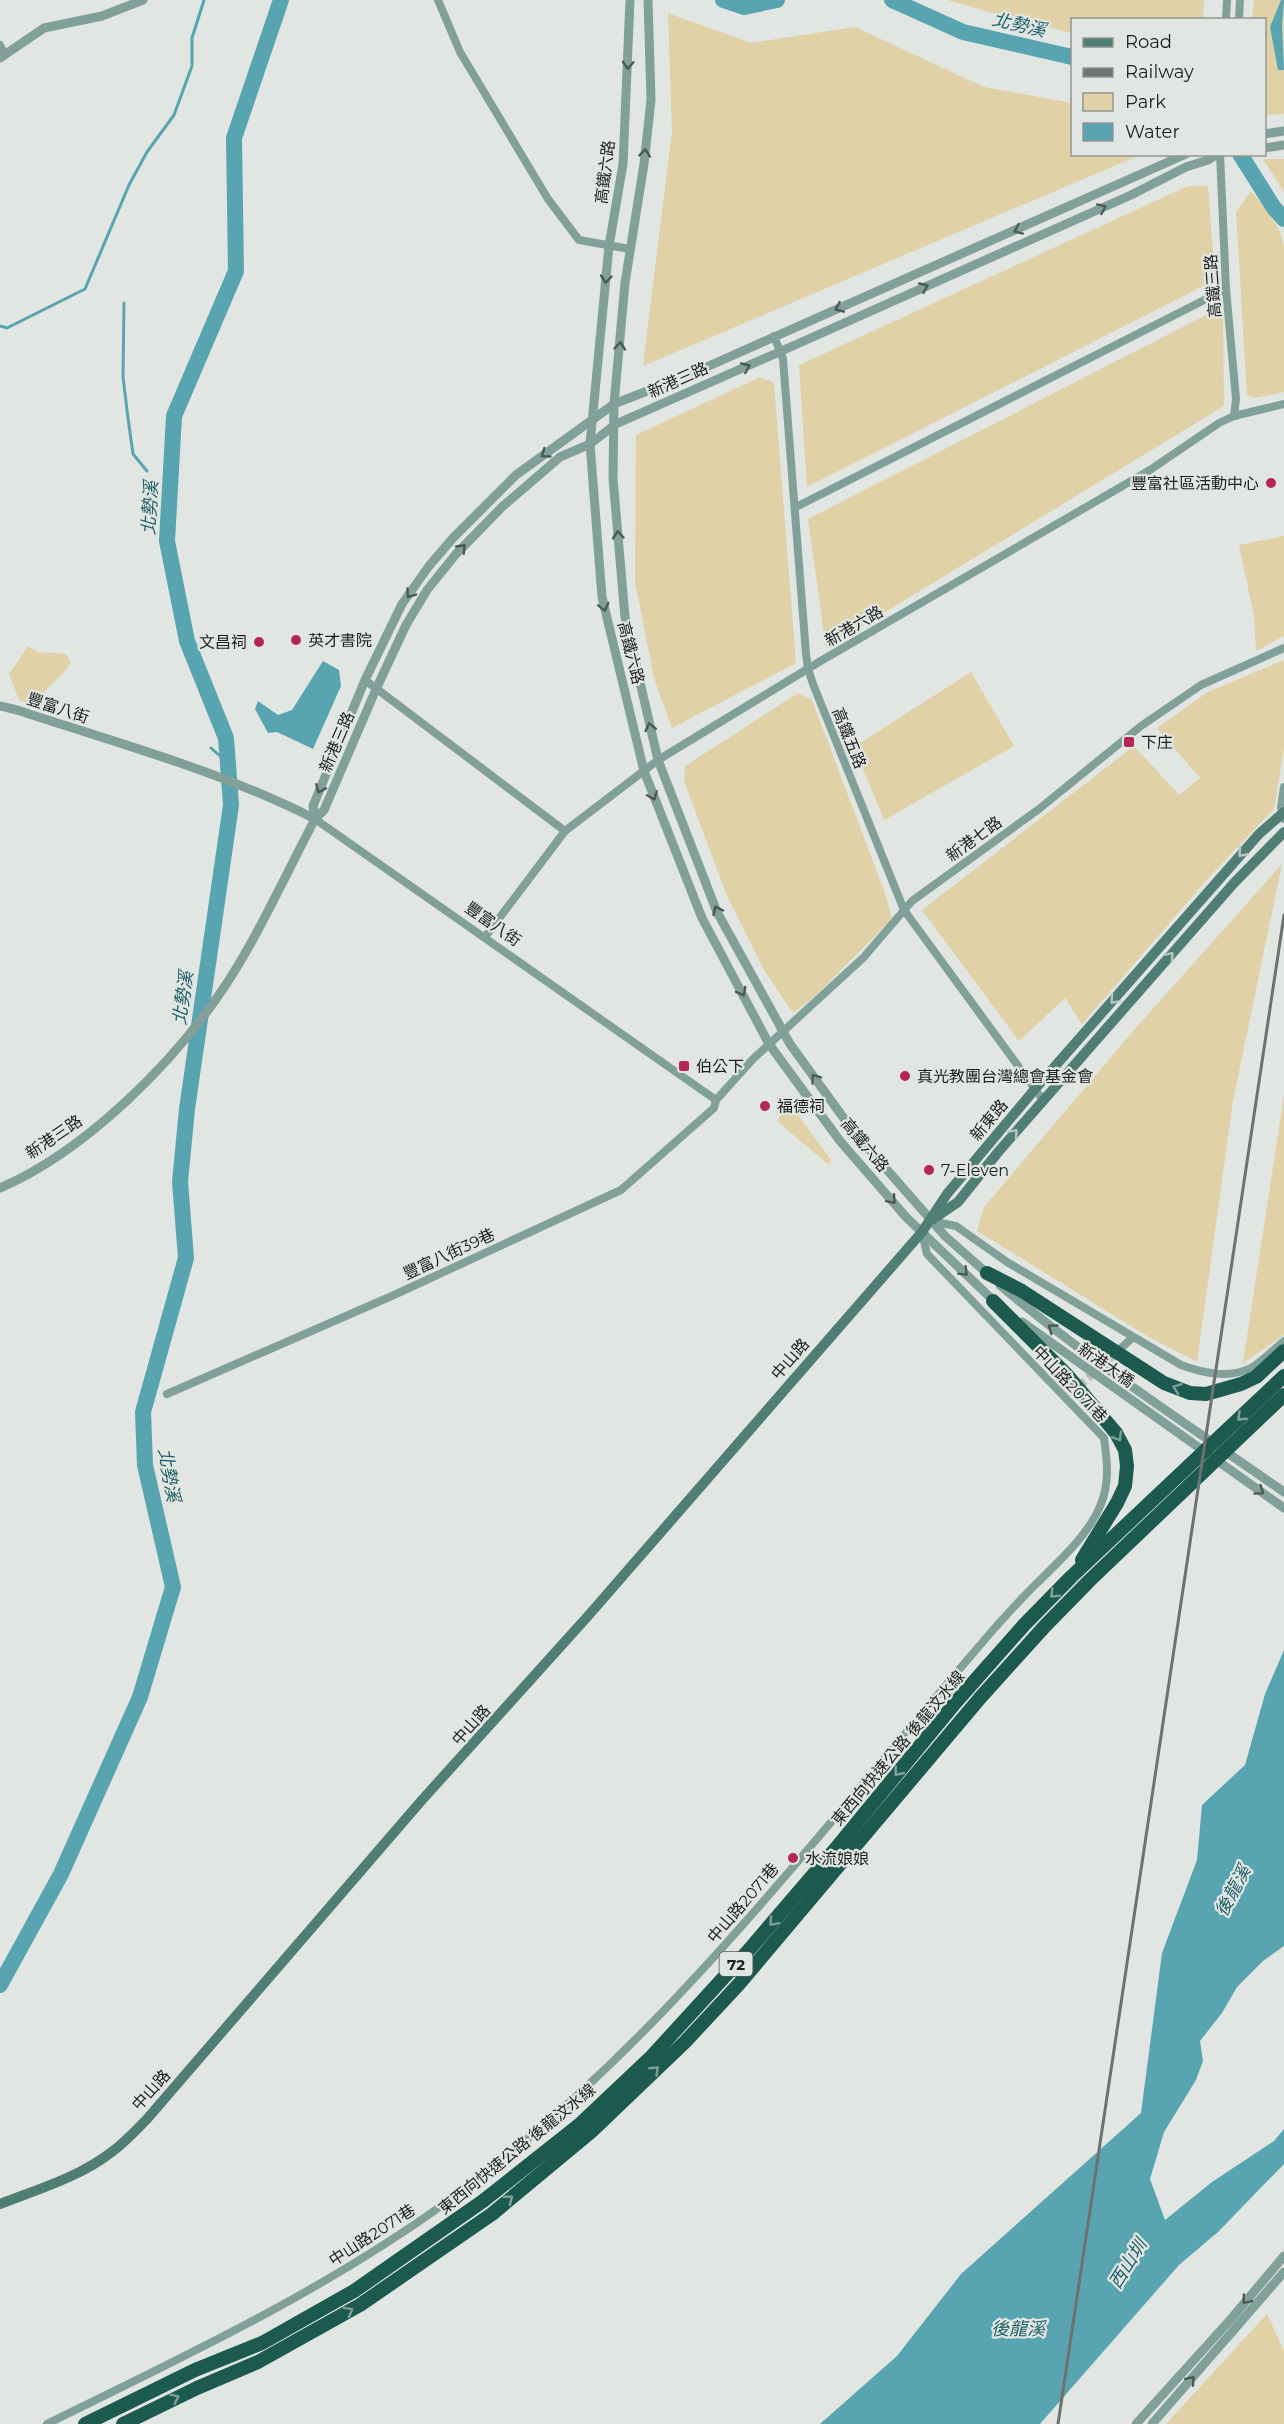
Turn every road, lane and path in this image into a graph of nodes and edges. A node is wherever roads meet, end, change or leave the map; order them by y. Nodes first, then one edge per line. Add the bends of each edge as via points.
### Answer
1 (143, 0) edge
2 (438, 0) edge
3 (648, 0) edge
4 (1227, 0) edge
5 (1240, 0) edge
6 (630, 3) edge
7 (1226, 18) edge
8 (1239, 18) edge
9 (0, 45) edge
10 (2, 57) edge
11 (1284, 131) edge
12 (1266, 134) edge
13 (1284, 145) edge
14 (1266, 148) edge
15 (1181, 156) edge
16 (1215, 156) edge
17 (1218, 156) edge
18 (609, 246) junction
19 (630, 249) junction
20 (1226, 289) junction
21 (774, 336) junction
22 (780, 352) junction
23 (615, 404) junction
24 (1284, 404) edge
25 (1234, 416) junction
26 (592, 420) junction
27 (616, 423) junction
28 (590, 444) junction
29 (796, 507) junction
30 (1284, 648) edge
31 (808, 669) junction
32 (365, 680) junction
33 (377, 687) junction
34 (0, 706) edge
35 (658, 760) junction
36 (644, 771) junction
37 (1284, 787) edge
38 (1283, 815) edge
39 (315, 819) junction
40 (565, 831) junction
41 (1284, 832) edge
42 (904, 910) junction
43 (485, 937) junction
44 (783, 1031) junction
45 (769, 1044) junction
46 (1035, 1089) junction
47 (716, 1100) junction
48 (1043, 1100) junction
49 (0, 1188) edge
50 (931, 1221) junction
51 (922, 1232) junction
52 (987, 1273) junction
53 (993, 1301) junction
54 (1133, 1337) junction
55 (1284, 1341) edge
56 (1118, 1351) tunnel mouth
57 (1284, 1351) edge
58 (1284, 1376) edge
59 (167, 1394) dead end
60 (1284, 1395) edge
61 (1284, 1492) edge
62 (1284, 1508) edge
63 (1071, 1577) junction
64 (0, 2204) edge
65 (1284, 2256) edge
66 (1284, 2272) edge
67 (47, 2424) edge
68 (85, 2424) edge
69 (123, 2424) edge
70 (1136, 2424) edge
71 (1152, 2424) edge

1 - 10 street via 102,16 44,28
2 - 18 street via 460,52 548,199 579,240
19 -> 3 street, 高鐵六路 via 651,100
4 - 7 street
5 - 8 street
6 -> 18 street, 高鐵六路 via 623,164
9 - 10 street
11 - 12 street
13 - 14 street
15 -> 21 street, 新港三路
22 -> 16 street, 新港三路
17 - 20 street, 高鐵三路
18 - 19 street
18 -> 26 street, 高鐵六路
23 -> 19 street, 高鐵六路
20 - 25 street, 高鐵三路 via 1236,399
20 - 29 street
21 - 22 street, 高鐵五路
21 - 23 street, 新港三路
27 -> 22 street, 新港三路
22 - 29 street, 高鐵五路
23 - 26 street, 新港三路
23 - 27 street, 高鐵六路
24 - 25 street, 新港六路
25 - 31 street, 新港六路 via 1150,470
26 - 28 street, 高鐵六路
26 -> 32 street, 新港三路 via 516,475 429,566 402,604
27 - 28 street, 新港三路
35 -> 27 street, 高鐵六路 via 625,617 614,478
33 -> 28 street, 新港三路 via 406,625 456,554 560,457
28 -> 36 street, 高鐵六路 via 602,597
29 - 31 street, 高鐵五路
30 - 42 street, 新港七路 via 1201,685 1141,726 1039,809
31 - 35 street, 新港六路
31 - 42 street, 高鐵五路
32 - 33 street
32 -> 39 street, 新港三路 via 312,806
33 - 39 street, 新港三路 via 324,810
33 - 40 street
34 - 39 street, 豐富八街 via 209,773
35 - 36 street, 新港六路
44 -> 35 street, 高鐵六路 via 717,912
36 - 40 street, 新港六路
36 -> 45 street, 高鐵六路 via 702,918
37 - 38 street
38 -> 46 main road, 新東路 via 1259,834
39 - 43 street, 豐富八街
39 - 49 street, 新港三路 via 226,984 173,1055 133,1095 76,1142
40 - 43 street, 新港六路
48 -> 41 main road, 新東路 via 1234,883
42 - 44 street, 新港七路 via 863,958
42 - 46 street, 高鐵五路
43 - 47 street, 豐富八街
44 - 45 street, 新港七路
50 -> 44 street, 高鐵六路 via 853,1131
45 - 47 street, 新港七路
45 -> 51 street, 高鐵六路 via 840,1140
46 - 48 street, 高鐵五路
46 - 50 main road, 新東路 via 946,1194
47 - 59 street, 豐富八街39巷 via 714,1108 621,1190
50 -> 48 main road, 新東路 via 958,1202
50 - 51 main road, 中山路
50 - 52 street, 新港大橋
50 - 54 street via 956,1226 1007,1262
51 -> 53 street, 新港大橋
51 - 64 main road, 中山路 via 147,2119 92,2165
51 - 67 street, 中山路2071巷 via 927,1254 1009,1342 1068,1395 1104,1438 1108,1462 1101,1505 1077,1542 1005,1616 688,1987 576,2098 523,2144 443,2205 315,2288 235,2332
57 -> 52 highway via 1256,1377 1241,1384 1206,1394 1190,1393 1164,1383 1022,1291
61 -> 52 street, 新港大橋 via 1039,1318
53 -> 62 street, 新港大橋
53 -> 63 highway via 1068,1376 1116,1433 1125,1450 1125,1486
54 - 55 street via 1181,1365 1204,1373 1251,1368
54 - 56 street
58 -> 63 highway, 東西向快速公路 後龍汶水線 / 72
69 -> 60 highway, 東西向快速公路 後龍汶水線 / 72 via 258,2362 360,2305 492,2214 593,2130 739,1984 1045,1626
63 -> 68 highway, 東西向快速公路 後龍汶水線 / 72 via 955,1703 741,1959 652,2056 579,2125 483,2201 354,2291 262,2343 195,2370
65 -> 70 street
71 -> 66 street

